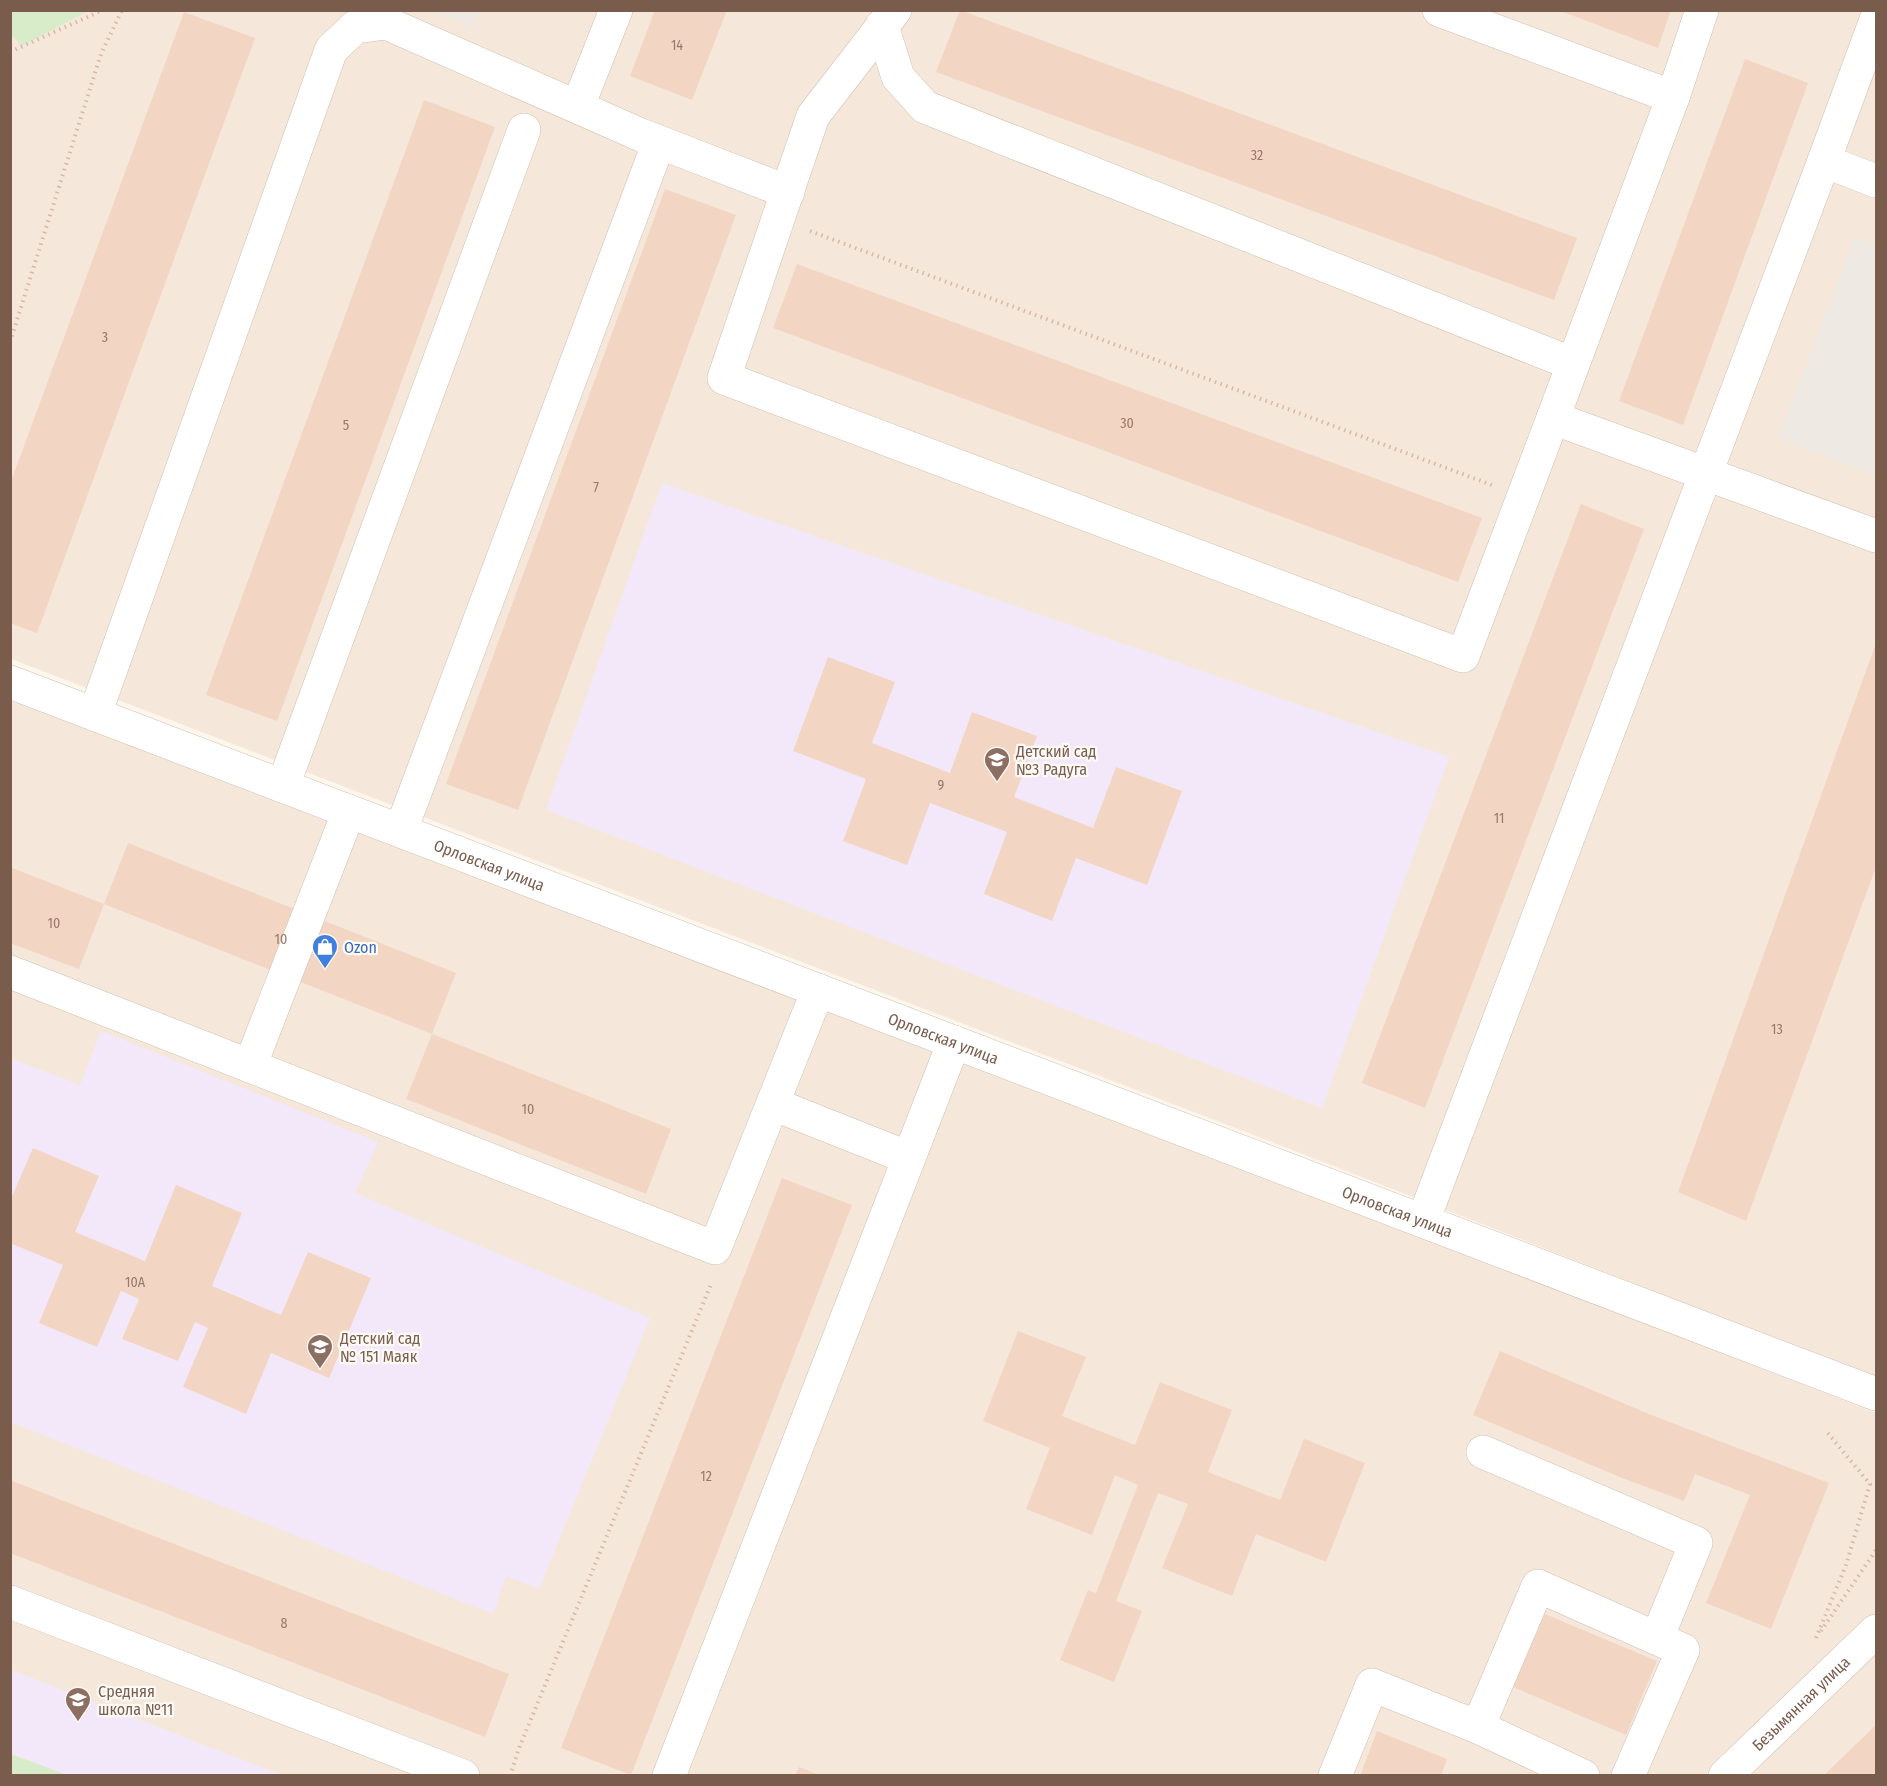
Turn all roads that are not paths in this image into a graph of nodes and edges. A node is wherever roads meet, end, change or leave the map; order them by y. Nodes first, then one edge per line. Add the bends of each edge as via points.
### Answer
1 (616, 10) edge
2 (1439, 10) edge
3 (1702, 10) edge
4 (888, 18) edge
5 (1876, 20) edge
6 (1673, 97) junction
7 (578, 106) junction
8 (524, 130) dead end
9 (659, 142) junction
10 (1824, 161) junction
11 (1876, 181) edge
12 (783, 205) junction
13 (1573, 364) junction
14 (1553, 418) junction
15 (1706, 475) junction
16 (1876, 536) edge
17 (10, 682) edge
18 (95, 714) junction
19 (283, 786) junction
20 (349, 811) junction
21 (401, 831) junction
22 (10, 972) edge
23 (818, 990) junction
24 (954, 1042) junction
25 (250, 1066) junction
26 (773, 1104) junction
27 (909, 1158) junction
28 (1423, 1221) junction
29 (1876, 1394) edge
30 (1484, 1452) dead end
31 (10, 1602) edge
32 (1876, 1631) edge
33 (1658, 1638) junction
34 (1478, 1727) junction
35 (463, 1776) edge
36 (669, 1776) edge
37 (1335, 1776) edge
38 (1584, 1776) edge
39 (1628, 1776) edge
40 (1725, 1776) edge

1 - 7 street
2 - 6 street
3 - 6 street
4 - 12 street via 813,116
4 - 13 street via 898,77 925,107
5 - 10 street
6 - 13 street
7 - 9 street
7 - 18 street via 386,23 355,27 331,50
8 - 19 street
9 - 12 street
9 - 21 street
10 - 11 street
10 - 15 street
12 - 14 street via 724,378 1463,656
13 - 14 street
14 - 15 street
15 - 16 street
15 - 28 street
17 - 18 street, Орловская улица
18 - 19 street, Орловская улица
19 - 20 street, Орловская улица
20 - 21 street, Орловская улица
20 - 25 street
21 - 23 street, Орловская улица
22 - 25 street
23 - 24 street, Орловская улица
23 - 26 street
24 - 27 street
24 - 28 street, Орловская улица
25 - 26 street via 715,1248
26 - 27 street
27 - 36 street
28 - 29 street, Орловская улица
30 - 33 street via 1696,1543
31 - 35 street
32 - 40 street, Безымянная улица
33 - 34 street via 1538,1586
33 - 39 street via 1683,1650
34 - 37 street via 1372,1685
34 - 38 street

